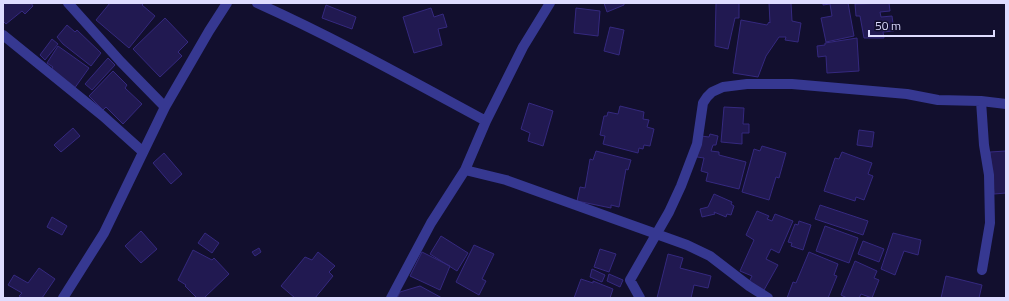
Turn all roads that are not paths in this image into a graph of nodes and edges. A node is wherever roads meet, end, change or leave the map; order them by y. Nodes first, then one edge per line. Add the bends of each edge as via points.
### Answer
1 (68, 3) edge
2 (228, 3) edge
3 (256, 3) edge
4 (550, 3) edge
5 (3, 35) edge
6 (981, 101) junction
7 (1006, 104) edge
8 (165, 107) junction
9 (486, 121) junction
10 (142, 151) junction
11 (465, 170) junction
12 (655, 234) junction
13 (982, 270) dead end
14 (63, 298) edge
15 (391, 298) edge
16 (640, 298) edge
17 (768, 298) edge

1 - 8 street via 120,62
2 - 8 street
3 - 9 street via 398,73
4 - 9 street via 523,47
5 - 10 street
6 - 7 street
6 - 12 street via 938,100 907,94 792,84 724,87 712,92 704,103 697,144 684,179 669,212
6 - 13 street via 989,175 990,224
8 - 10 street
9 - 11 street
10 - 14 street via 104,233
11 - 12 street via 506,180
11 - 15 street via 431,223
12 - 16 street via 630,280
12 - 17 street via 710,256

